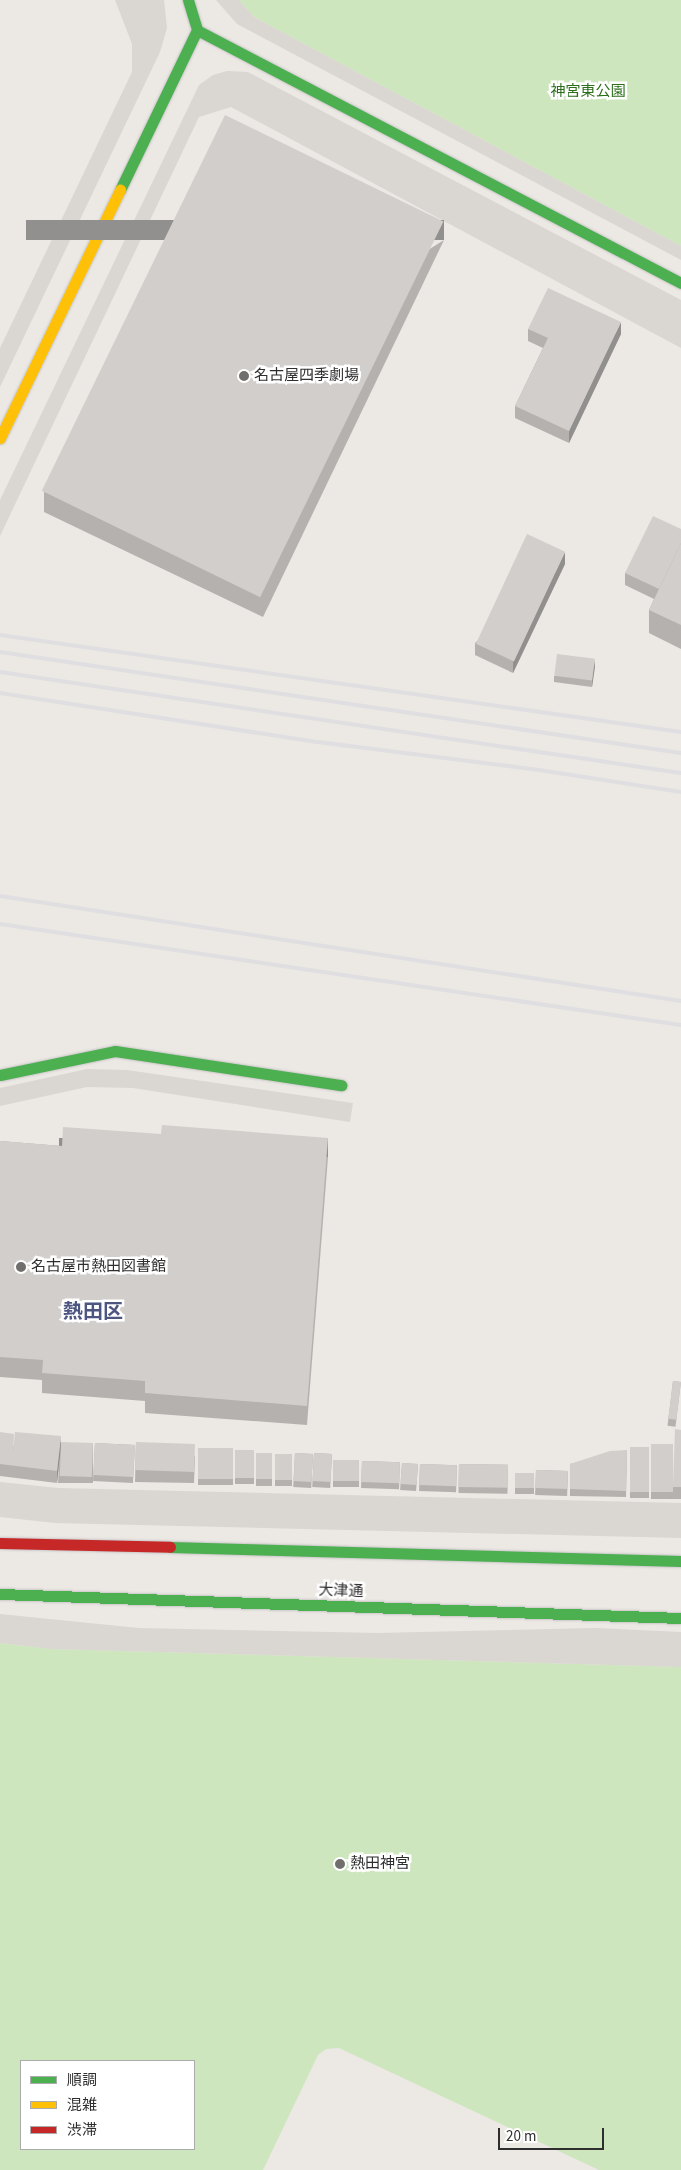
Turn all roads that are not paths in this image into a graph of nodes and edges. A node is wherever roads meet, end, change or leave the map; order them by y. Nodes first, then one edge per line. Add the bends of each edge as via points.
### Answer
1 (188, 0) edge
2 (198, 30) junction
3 (681, 282) edge
4 (0, 438) edge
5 (0, 1075) edge
6 (341, 1085) dead end
7 (0, 1542) edge
8 (681, 1561) edge
9 (0, 1594) edge
10 (681, 1618) edge

1 - 2 street
2 - 3 street
2 - 4 street
5 - 6 street via 115,1051
7 - 8 street
9 - 10 street, 大津通

